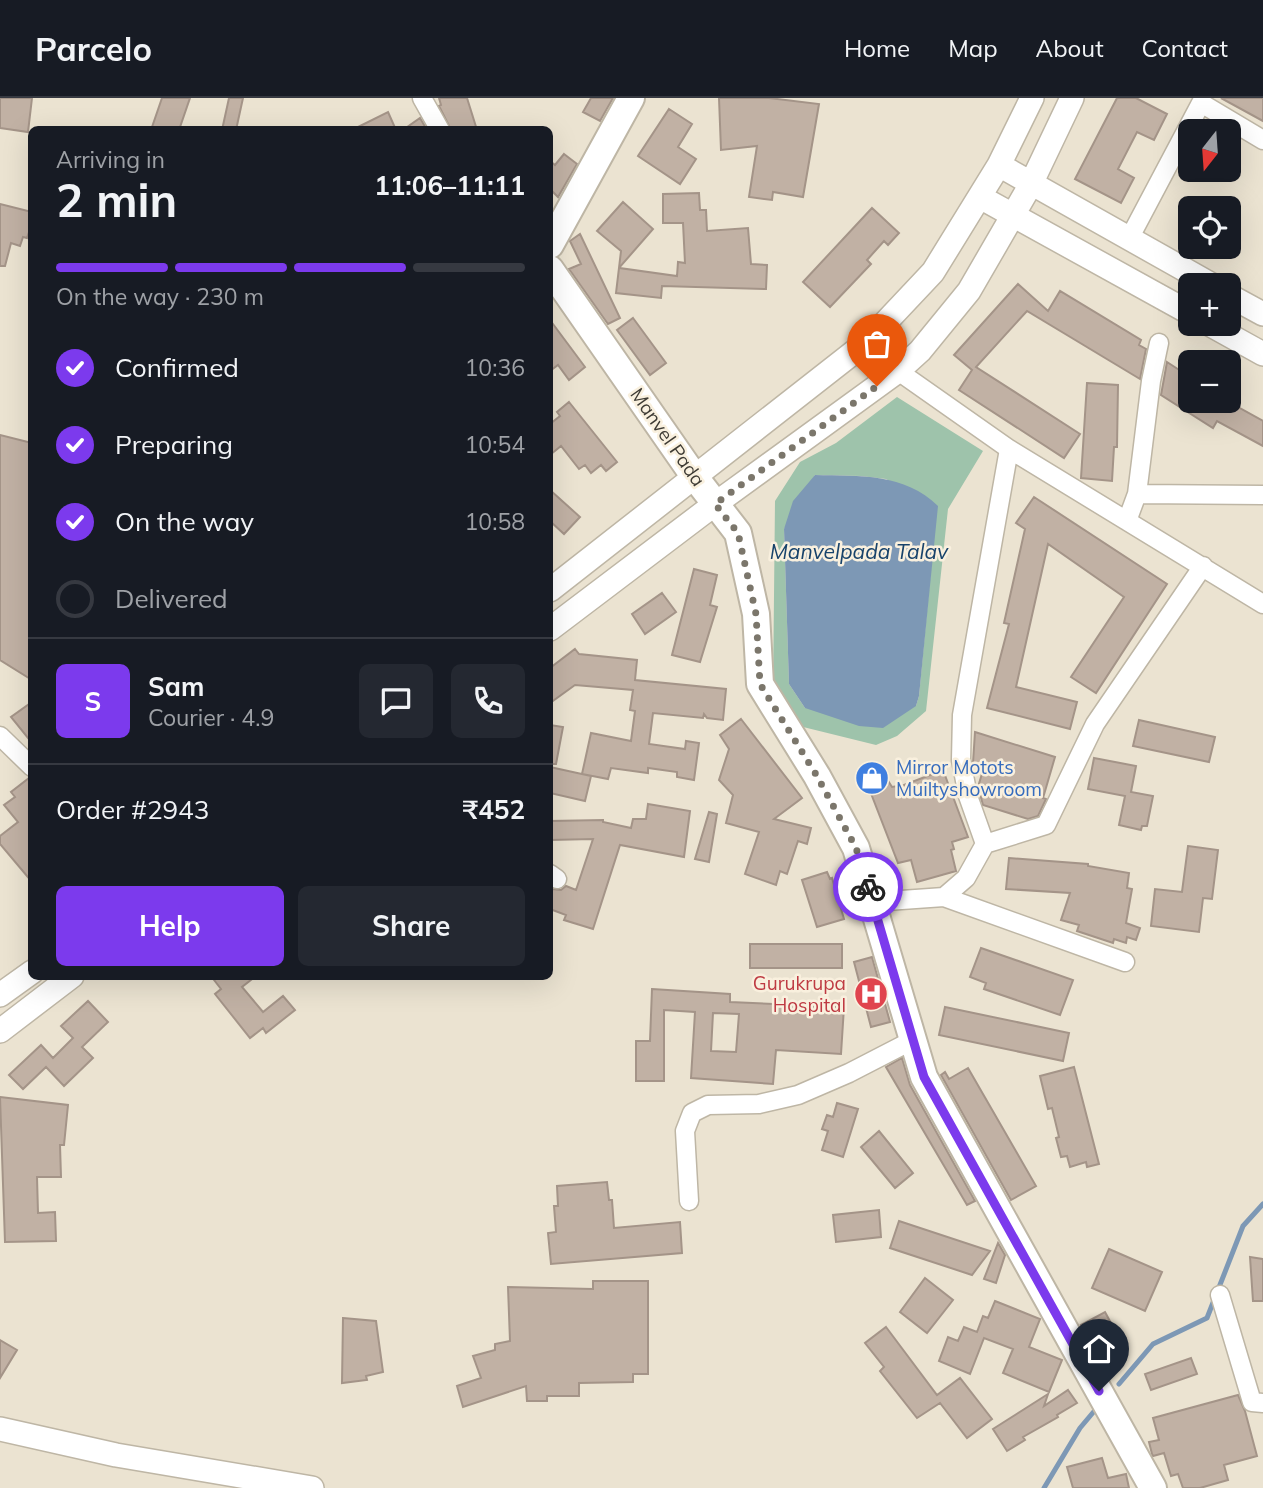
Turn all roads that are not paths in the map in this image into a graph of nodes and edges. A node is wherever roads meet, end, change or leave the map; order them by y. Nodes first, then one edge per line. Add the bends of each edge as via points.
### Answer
1 (422, 98) edge
2 (631, 98) edge
3 (1032, 98) edge
4 (1072, 98) edge
5 (438, 126) edge
6 (1263, 140) edge
7 (999, 165) junction
8 (1031, 184) junction
9 (980, 197) junction
10 (1013, 214) junction
11 (1129, 239) junction
12 (553, 240) edge
13 (553, 273) edge
14 (1190, 273) edge
15 (1241, 302) edge
16 (1178, 306) edge
17 (1263, 314) edge
18 (1231, 336) edge
19 (869, 341) junction
20 (1159, 343) dead end
21 (1263, 354) edge
22 (898, 371) junction
23 (1009, 449) junction
24 (695, 476) junction
25 (1137, 494) junction
26 (1263, 495) edge
27 (715, 504) junction
28 (1127, 520) junction
29 (1203, 566) junction
30 (553, 588) edge
31 (1263, 604) edge
32 (554, 619) edge
33 (0, 736) edge
34 (28, 763) edge
35 (985, 844) junction
36 (944, 897) junction
37 (873, 902) junction
38 (1125, 962) dead end
39 (28, 975) edge
40 (67, 980) edge
41 (0, 995) edge
42 (0, 1031) edge
43 (913, 1040) junction
44 (689, 1201) dead end
45 (1220, 1295) dead end
46 (1263, 1403) edge
47 (0, 1429) edge
48 (312, 1488) edge
49 (1153, 1488) edge

1 - 5 street
2 - 12 main road
3 - 7 street
4 - 8 street
6 - 11 street via 1201,103
7 - 8 street
7 - 9 street
8 - 10 street
8 - 11 street
9 - 10 street
9 - 19 street via 933,272
10 - 16 street
10 - 22 street via 969,291
11 - 14 street
13 - 24 main road, Manvel Pada
15 - 17 street
18 - 21 street
19 - 22 street
19 - 24 street
20 - 25 street
22 - 23 street
22 - 27 street
23 - 28 street
23 - 35 street via 962,715 961,760
24 - 27 main road, Manvel Pada
24 - 30 street
25 - 26 street
25 - 28 street
27 - 32 street
27 - 37 main road, Manvel Pada via 738,533 756,614 760,684 856,848
28 - 29 street
29 - 31 street
29 - 35 street via 1095,724 1045,825
33 - 34 street
35 - 36 street via 966,878
36 - 37 street
36 - 38 street
37 - 43 main road, Manvel Pada
39 - 41 street
40 - 42 street
43 - 44 street via 798,1095 759,1104 708,1105 692,1114 685,1131
43 - 49 main road, Manvel Pada via 924,1077
45 - 46 street via 1252,1402
47 - 48 street via 116,1455

